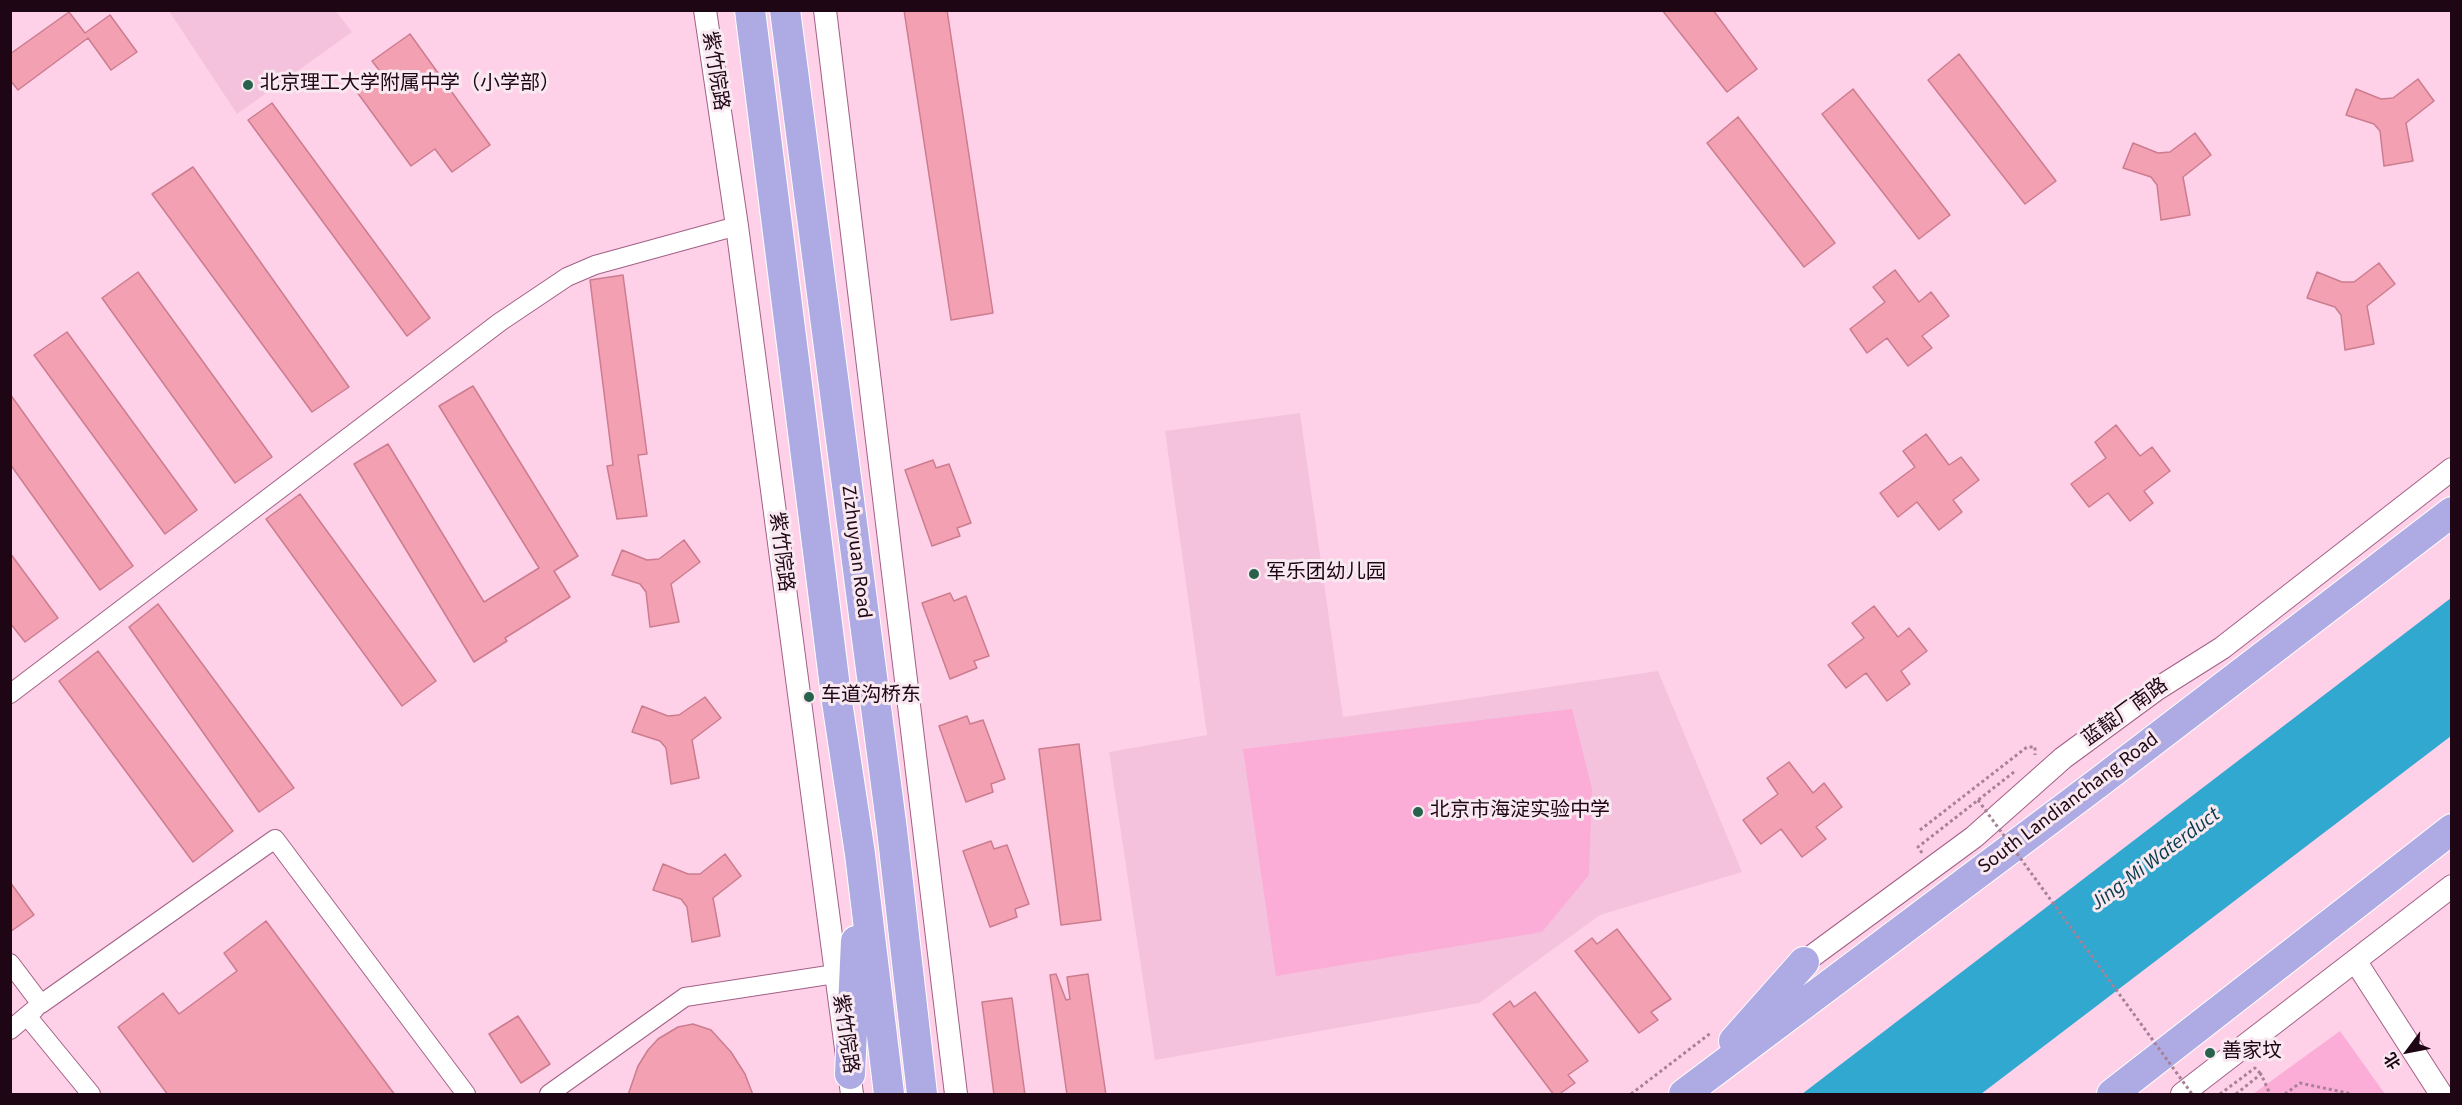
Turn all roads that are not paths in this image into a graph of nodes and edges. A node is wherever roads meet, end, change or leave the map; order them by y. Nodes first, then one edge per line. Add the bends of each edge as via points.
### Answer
1 (705, 10) edge
2 (785, 10) edge
3 (825, 10) edge
4 (748, 18) edge
5 (737, 226) junction
6 (2451, 469) edge
7 (2451, 512) edge
8 (10, 694) edge
9 (2451, 829) edge
10 (860, 854) junction
11 (2451, 886) edge
12 (1804, 962) joint
13 (2356, 962) junction
14 (10, 963) edge
15 (835, 974) junction
16 (34, 1010) junction
17 (10, 1030) edge
18 (851, 1084) edge
19 (1689, 1091) edge
20 (92, 1095) edge
21 (466, 1095) edge
22 (549, 1095) edge
23 (889, 1095) edge
24 (922, 1095) edge
25 (956, 1095) edge
26 (2112, 1095) edge
27 (2182, 1095) edge
28 (2441, 1095) edge

1 - 5 street, 紫竹院路
2 - 24 highway, Zizhuyuan Road via 892,830
3 - 25 street
4 - 10 highway, Zizhuyuan Road
5 - 8 street via 595,265 567,277 500,322
5 - 15 street, 紫竹院路
6 - 12 street, 蓝靛厂南路 via 2222,648 2157,689 2063,758 1974,837
7 - 19 highway, South Landianchang Road
9 - 26 highway
10 - 18 highway
10 - 23 highway, Zizhuyuan Road
11 - 13 street
12 - 19 highway
13 - 27 street
13 - 28 street
14 - 16 street
15 - 18 street, 紫竹院路
15 - 22 street via 685,997
16 - 17 street
16 - 20 street
16 - 21 street via 275,839

